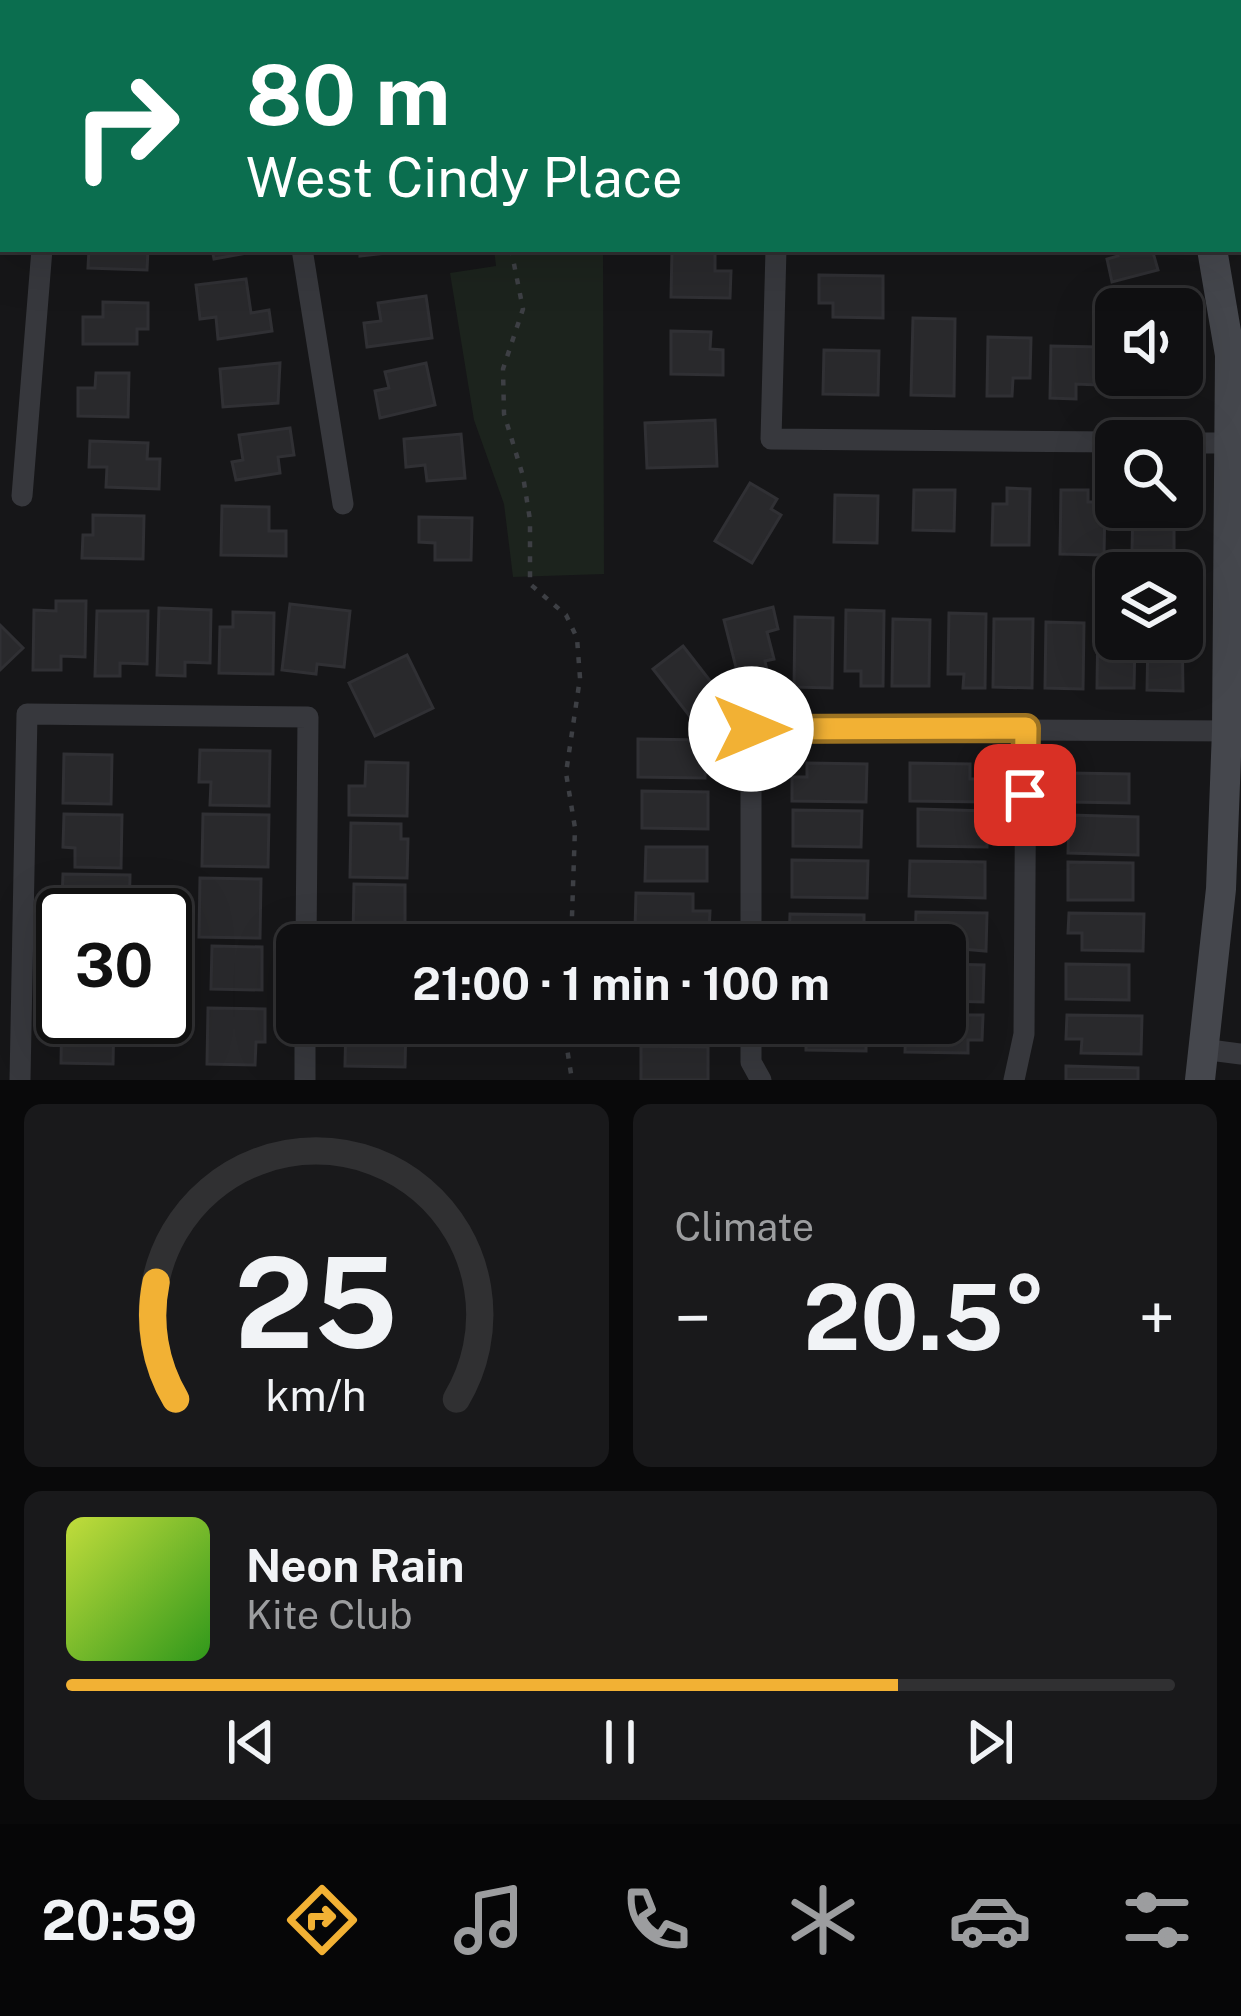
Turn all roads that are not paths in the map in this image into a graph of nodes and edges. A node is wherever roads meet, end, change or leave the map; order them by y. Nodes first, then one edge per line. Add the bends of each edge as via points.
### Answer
1 (42, 252) edge
2 (302, 252) edge
3 (776, 252) edge
4 (1213, 252) edge
5 (1095, 442) edge
6 (1203, 443) edge
7 (1235, 443) edge
8 (22, 496) dead end
9 (343, 504) dead end
10 (1026, 728) junction
11 (1234, 731) edge
12 (306, 924) edge
13 (751, 924) edge
14 (305, 1044) edge
15 (751, 1044) edge
16 (1241, 1054) edge
17 (1201, 1065) edge
18 (20, 1080) edge
19 (305, 1080) edge
20 (760, 1080) edge
21 (1014, 1080) edge

1 - 8 street
2 - 9 street
3 - 5 street via 771,439
4 - 7 street
6 - 7 street
7 - 11 street
10 - 11 street
10 - 13 street via 751,729
10 - 21 street via 1024,1034
11 - 17 street
12 - 18 street via 308,717 27,714
14 - 19 street
15 - 20 street
16 - 17 street

